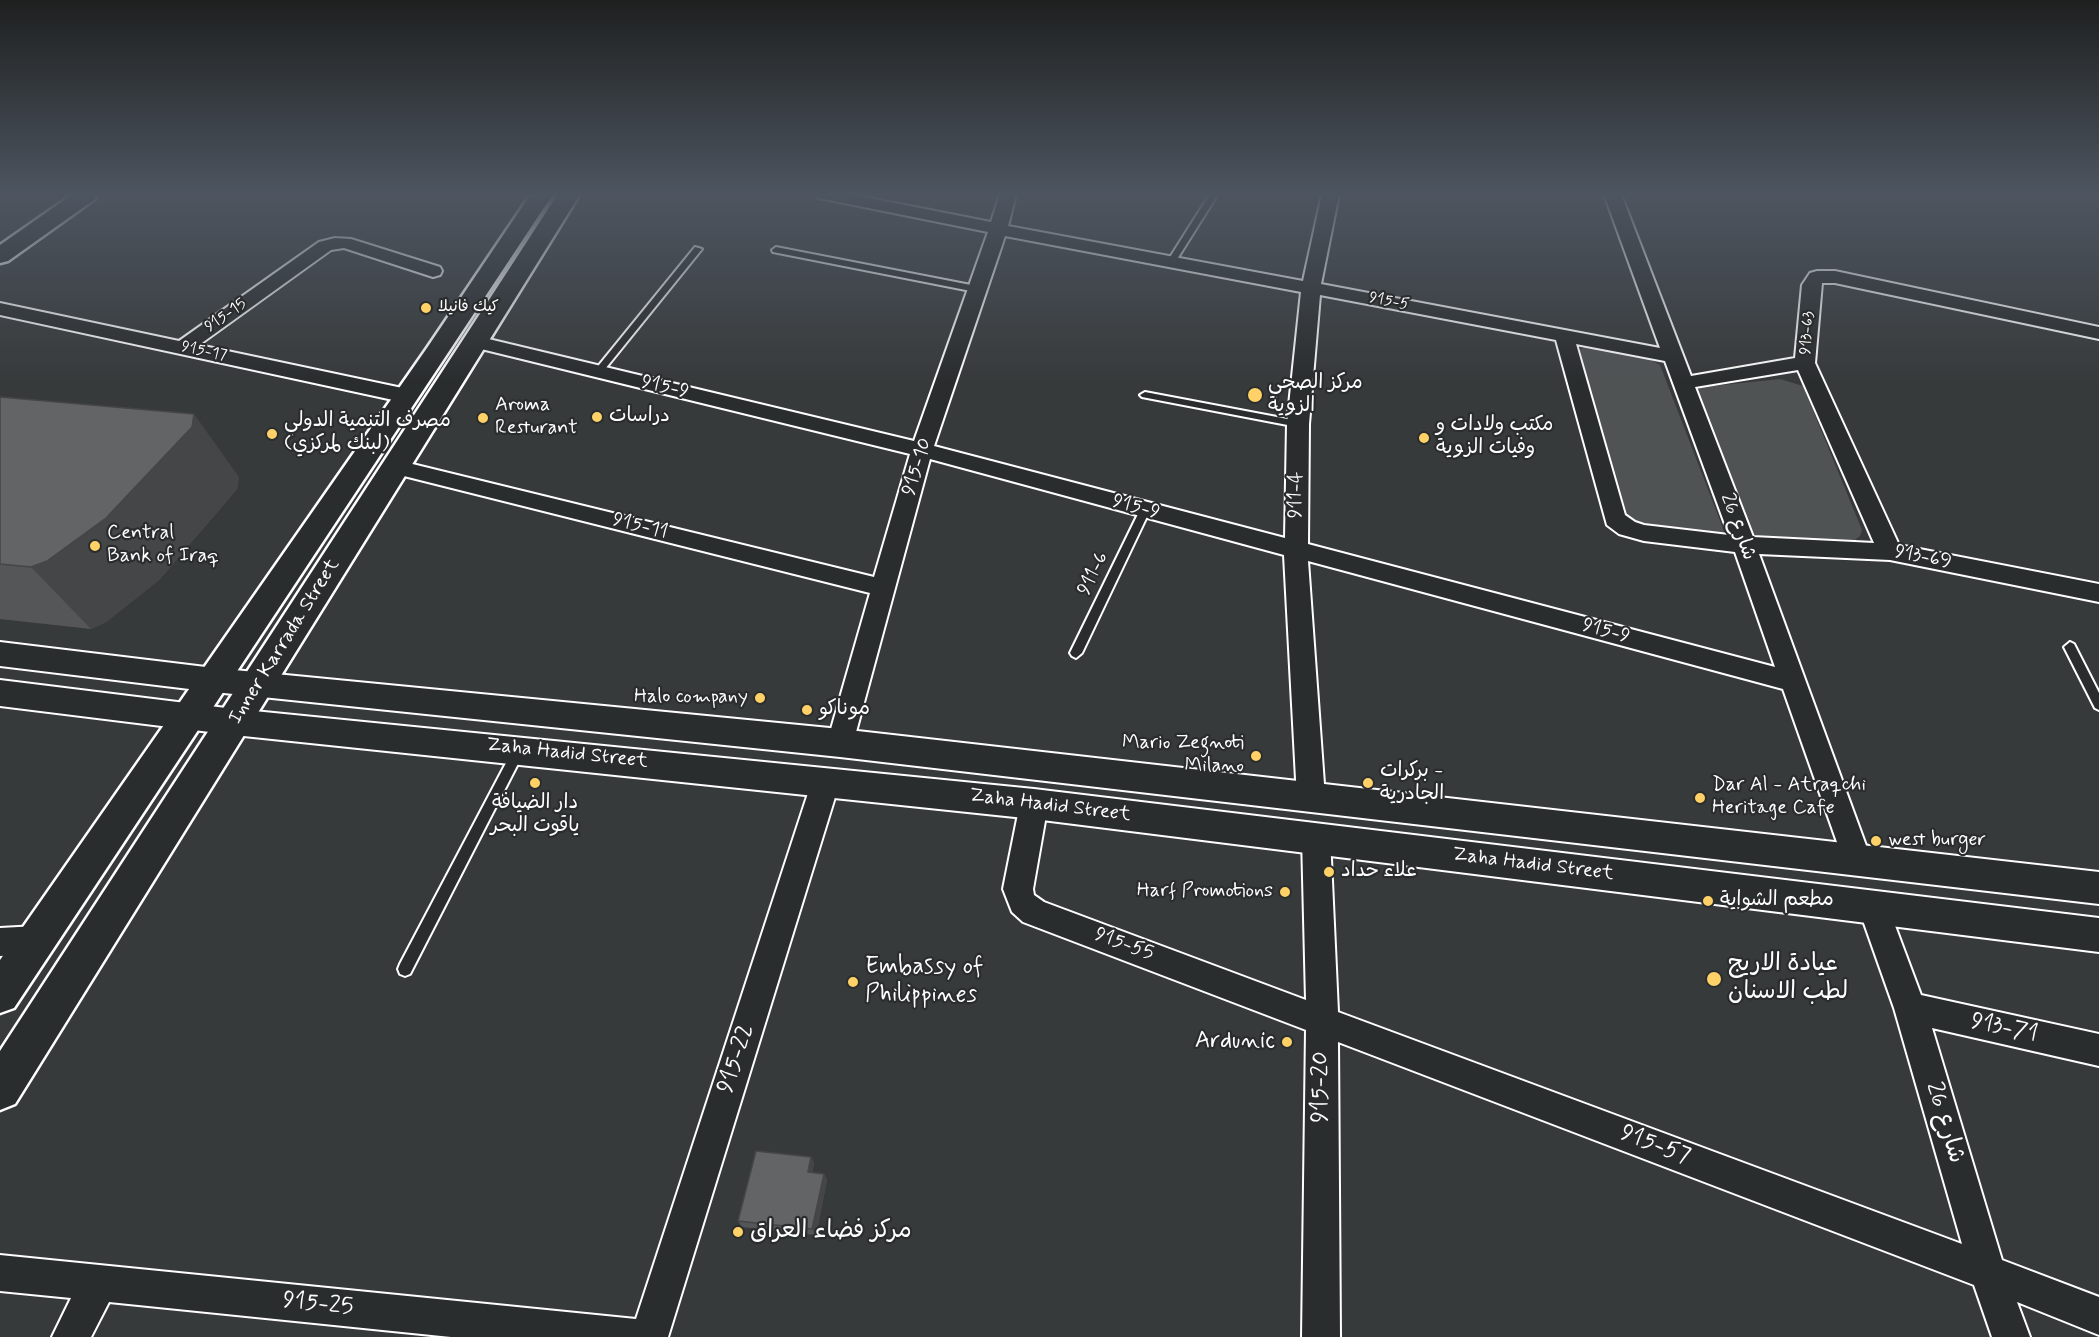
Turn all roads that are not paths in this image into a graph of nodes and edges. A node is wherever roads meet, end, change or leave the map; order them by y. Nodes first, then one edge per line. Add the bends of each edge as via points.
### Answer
1 (310, 256) edge
2 (387, 256) edge
3 (501, 256) edge
4 (530, 256) edge
5 (692, 256) edge
6 (809, 256) edge
7 (988, 256) edge
8 (1142, 256) edge
9 (1175, 256) edge
10 (1318, 256) edge
11 (1636, 256) edge
12 (1171, 262) junction
13 (433, 271) dead end
14 (1311, 288) junction
15 (976, 289) junction
16 (0, 309) edge
17 (2099, 333) edge
18 (1564, 335) junction
19 (182, 348) junction
20 (472, 348) junction
21 (437, 352) junction
22 (1672, 356) junction
23 (1805, 363) junction
24 (598, 372) junction
25 (1684, 383) junction
26 (1145, 395) dead end
27 (407, 396) junction
28 (1298, 424) junction
29 (922, 450) junction
30 (396, 467) junction
31 (1144, 510) junction
32 (1744, 545) junction
33 (1296, 551) junction
34 (1890, 552) junction
35 (883, 588) junction
36 (2099, 592) edge
37 (2070, 647) dead end
38 (1076, 653) dead end
39 (0, 654) edge
40 (214, 680) junction
41 (1794, 682) junction
42 (258, 685) junction
43 (0, 693) edge
44 (2099, 705) edge
45 (189, 716) junction
46 (234, 722) junction
47 (840, 743) junction
48 (520, 749) junction
49 (826, 780) junction
50 (1311, 798) junction
51 (1034, 804) junction
52 (1316, 837) junction
53 (1858, 862) junction
54 (2099, 888) edge
55 (1874, 909) junction
56 (2099, 935) edge
57 (37, 940) junction
58 (0, 942) edge
59 (405, 969) dead end
60 (0, 994) edge
61 (1910, 1008) junction
62 (1322, 1019) junction
63 (2099, 1050) edge
64 (0, 1089) edge
65 (1988, 1272) junction
66 (0, 1273) edge
67 (99, 1283) junction
68 (2099, 1316) edge
69 (71, 1337) edge
70 (635, 1337) edge
71 (649, 1337) edge
72 (1321, 1337) edge
73 (2011, 1337) edge

1 - 19 street, 915-15
2 - 13 street, 915-15
3 - 21 main road, Inner Karrada Street
4 - 20 main road, Inner Karrada Street
5 - 24 lane
6 - 15 lane
7 - 15 street, 915-10
8 - 12 street, 915-5
9 - 12 lane
10 - 14 street, 911-4
11 - 22 street, شارع 26
12 - 14 street, 915-5
14 - 18 street, 915-5
14 - 28 street, 911-4
15 - 29 street, 915-10
16 - 19 street, 915-17
17 - 23 street, 913-63 via 1835,277 1817,277 1811,285
18 - 22 street, 915-5
18 - 32 street, 913-69 via 1615,519 1644,533
19 - 27 street, 915-17
20 - 21 main road
20 - 24 street, 915-9
20 - 30 main road, Inner Karrada Street
21 - 27 main road, Inner Karrada Street
22 - 25 street, شارع 26
23 - 25 street
23 - 34 street, 913-63
24 - 29 street, 915-9
25 - 32 street, شارع 26
26 - 28 lane
27 - 40 main road, Inner Karrada Street
28 - 33 street, 911-4
29 - 31 street, 915-9
29 - 35 street, 915-10
30 - 35 street, 915-11
30 - 42 main road, Inner Karrada Street
31 - 33 street, 915-9
31 - 38 lane, 911-6
32 - 34 street, 913-69
32 - 41 street, شارع 26
33 - 41 street, 915-9
33 - 50 street, 911-4
34 - 36 street, 913-69
35 - 47 street, 915-10
37 - 44 lane
39 - 40 street, Zaha Hadid Street
40 - 42 street, Zaha Hadid Street
40 - 45 main road, Inner Karrada Street
41 - 53 street, شارع 26
42 - 46 main road, Inner Karrada Street
42 - 47 street, Zaha Hadid Street
43 - 45 street, Zaha Hadid Street
45 - 46 street, Zaha Hadid Street
45 - 57 main road, Inner Karrada Street
46 - 48 street, Zaha Hadid Street
46 - 64 main road, Inner Karrada Street
47 - 49 street
47 - 50 street, Zaha Hadid Street
48 - 49 street, Zaha Hadid Street
48 - 59 lane
49 - 51 street, Zaha Hadid Street
49 - 71 street, 915-22
50 - 53 street, Zaha Hadid Street
51 - 52 street, Zaha Hadid Street
51 - 62 street, 915-55 via 1018,889 1022,903 1034,912
52 - 55 street, Zaha Hadid Street
52 - 62 street, 915-20
53 - 54 street, Zaha Hadid Street
55 - 56 street, Zaha Hadid Street
55 - 61 street, شارع 26
57 - 58 street
57 - 60 main road, Inner Karrada Street
61 - 63 street, 913-71
61 - 65 street, شارع 26
62 - 65 street, 915-57
62 - 72 street, 915-20
65 - 68 street
65 - 73 street, شارع 26
66 - 67 street, 915-25
67 - 69 street
67 - 70 street, 915-25

